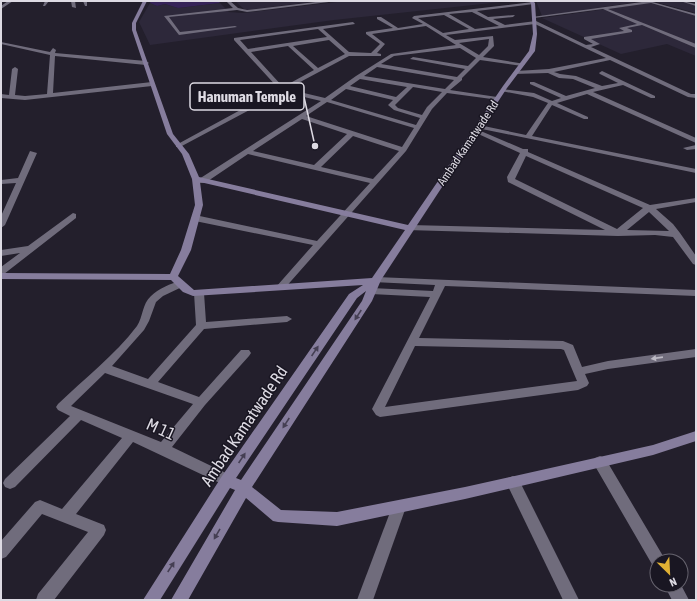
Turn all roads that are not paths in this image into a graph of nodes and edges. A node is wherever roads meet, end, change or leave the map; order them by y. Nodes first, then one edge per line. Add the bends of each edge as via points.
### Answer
1 (11, 1) edge
2 (73, 1) edge
3 (145, 1) edge
4 (228, 1) edge
5 (335, 1) edge
6 (684, 1) edge
7 (531, 2) edge
8 (696, 5) edge
9 (74, 7) dead end
10 (1, 8) edge
11 (604, 8) junction
12 (237, 9) junction
13 (472, 10) junction
14 (444, 14) junction
15 (696, 15) edge
16 (513, 16) dead end
17 (347, 18) dead end
18 (379, 18) dead end
19 (488, 18) junction
20 (534, 21) junction
21 (353, 23) junction
22 (642, 24) junction
23 (427, 25) junction
24 (358, 26) dead end
25 (235, 27) dead end
26 (318, 27) junction
27 (505, 27) junction
28 (363, 29) dead end
29 (397, 29) junction
30 (474, 30) junction
31 (368, 33) junction
32 (442, 34) junction
33 (332, 38) junction
34 (454, 42) junction
35 (1, 43) edge
36 (289, 45) junction
37 (462, 46) junction
38 (696, 46) edge
39 (25, 47) junction
40 (584, 47) junction
41 (1, 50) edge
42 (247, 51) junction
43 (53, 52) junction
44 (348, 54) junction
45 (373, 54) junction
46 (393, 55) junction
47 (479, 58) junction
48 (413, 59) dead end
49 (609, 59) junction
50 (146, 62) junction
51 (522, 64) junction
52 (376, 65) junction
53 (470, 68) junction
54 (14, 69) dead end
55 (318, 71) junction
56 (549, 71) junction
57 (516, 73) junction
58 (602, 73) dead end
59 (358, 77) junction
60 (460, 79) junction
61 (532, 83) dead end
62 (624, 83) junction
63 (152, 84) junction
64 (411, 86) junction
65 (345, 87) junction
66 (601, 88) junction
67 (283, 90) junction
68 (503, 90) junction
69 (446, 91) junction
70 (587, 92) junction
71 (1, 96) edge
72 (50, 96) junction
73 (696, 96) edge
74 (653, 97) dead end
75 (12, 98) junction
76 (566, 98) junction
77 (396, 99) junction
78 (497, 99) junction
79 (327, 100) junction
80 (551, 103) junction
81 (301, 117) junction
82 (423, 117) junction
83 (586, 118) dead end
84 (417, 127) junction
85 (478, 129) junction
86 (352, 134) junction
87 (528, 136) junction
88 (696, 141) edge
89 (178, 146) junction
90 (696, 147) edge
91 (687, 148) dead end
92 (404, 150) junction
93 (525, 151) junction
94 (248, 152) junction
95 (33, 153) dead end
96 (316, 168) junction
97 (696, 171) edge
98 (21, 180) junction
99 (199, 180) junction
100 (1, 182) edge
101 (375, 182) junction
102 (696, 201) edge
103 (648, 208) junction
104 (346, 214) junction
105 (73, 216) dead end
106 (195, 218) junction
107 (1, 225) edge
108 (410, 228) junction
109 (618, 233) junction
110 (677, 235) junction
111 (319, 244) junction
112 (31, 249) junction
113 (1, 254) edge
114 (696, 262) edge
115 (1, 272) edge
116 (1, 276) edge
117 (177, 281) junction
118 (374, 286) junction
119 (281, 287) junction
120 (438, 289) junction
121 (198, 292) junction
122 (696, 293) edge
123 (287, 319) dead end
124 (201, 326) junction
125 (411, 342) junction
126 (245, 353) dead end
127 (696, 353) edge
128 (104, 368) junction
129 (578, 372) dead end
130 (150, 385) junction
131 (201, 402) junction
132 (79, 415) junction
133 (131, 436) junction
134 (696, 436) edge
135 (163, 449) junction
136 (600, 462) junction
137 (227, 480) junction
138 (513, 482) junction
139 (10, 483) dead end
140 (244, 488) junction
141 (399, 507) junction
142 (65, 516) junction
143 (1, 552) edge
144 (653, 553) edge
145 (44, 600) edge
146 (151, 600) edge
147 (179, 600) edge
148 (365, 600) edge
149 (571, 600) edge

1 - 10 street
2 - 9 street
3 - 50 street via 134,27
4 - 12 street
5 - 12 street via 247,11
6 - 8 street
7 - 13 street
7 - 20 street, Ambad Kamatwade Rd
11 - 15 street via 651,2
11 - 20 street
11 - 22 street
12 - 25 street via 166,16 179,34
13 - 14 street
13 - 19 street
14 - 23 street via 414,17
14 - 30 street
16 - 19 street
17 - 21 street
18 - 29 street
19 - 27 street
20 - 27 street
20 - 40 street
20 - 51 street, Ambad Kamatwade Rd via 532,51
21 - 24 street
21 - 26 street
22 - 38 street
22 - 40 street via 621,28 630,31 586,38 598,44
23 - 29 street
23 - 32 street
26 - 33 street
26 - 42 street via 236,39
27 - 30 street
28 - 31 street
29 - 31 street
30 - 32 street
31 - 45 street via 384,44
32 - 34 street
33 - 36 street
33 - 44 street
34 - 37 street
34 - 47 street via 491,37 491,46
35 - 39 street
36 - 42 street
36 - 55 street
37 - 46 street
37 - 47 street
39 - 41 street
39 - 43 street
40 - 49 street
42 - 67 street
43 - 50 street
43 - 72 street
44 - 45 street
44 - 55 street
45 - 46 street
46 - 52 street
47 - 51 street
47 - 53 street
48 - 53 street
49 - 56 street
49 - 73 street via 690,96
50 - 63 street
51 - 57 street, Ambad Kamatwade Rd
52 - 59 street
52 - 60 street
53 - 60 street
54 - 75 street
55 - 67 street
56 - 57 street
56 - 66 street via 559,76 574,77
57 - 68 street, Ambad Kamatwade Rd
58 - 62 street
59 - 64 street
59 - 65 street
60 - 69 street
61 - 76 street
62 - 66 street
62 - 74 street
63 - 72 street
63 - 89 street via 170,134
64 - 69 street
64 - 77 street
65 - 77 street
65 - 79 street
66 - 70 street
67 - 79 street
67 - 89 street
68 - 78 street, Ambad Kamatwade Rd
68 - 80 street via 534,95
69 - 78 street
69 - 82 street
70 - 76 street
70 - 88 street
71 - 75 street
72 - 75 street
76 - 80 street
77 - 82 street via 391,105 393,108
78 - 85 street, Ambad Kamatwade Rd
79 - 81 street
79 - 84 street
80 - 83 street
80 - 87 street
81 - 86 street
81 - 94 street
82 - 84 street
84 - 92 street
85 - 87 street
85 - 93 street
85 - 108 street, Ambad Kamatwade Rd
86 - 92 street
86 - 96 street
87 - 97 street
89 - 99 street
90 - 91 street
92 - 101 street
93 - 103 street
93 - 109 street via 511,180
94 - 96 street
94 - 99 street
95 - 98 street
96 - 101 street
98 - 100 street
98 - 107 street
99 - 104 street
99 - 106 street
101 - 104 street
102 - 103 street
103 - 109 street
103 - 110 street via 665,221
104 - 108 street
104 - 111 street
105 - 112 street
106 - 111 street
106 - 117 street
108 - 109 street
108 - 118 street, Ambad Kamatwade Rd
109 - 110 street via 655,231
110 - 114 street
111 - 119 street
112 - 113 street
112 - 115 street
116 - 117 street
117 - 121 street via 186,291
117 - 128 street via 152,301 142,328
118 - 119 street
118 - 120 street
137 -> 118 street, Ambad Kamatwade Rd via 353,296
118 -> 140 street, Ambad Kamatwade Rd via 367,301
119 - 121 street
120 - 122 street
120 - 125 street
121 - 124 street
123 - 124 street
124 - 130 street
125 - 125 street via 378,409 380,412 570,387 583,383 569,348 563,345
126 - 131 street
127 -> 129 street via 608,365
128 - 130 street
128 - 132 street, M 11 via 62,407
130 - 131 street
131 - 135 street
132 - 133 street, M 11
132 - 139 street
133 - 135 street, M 11
133 - 142 street
134 - 136 street, M 11 via 652,450
135 - 137 street, M 11
136 - 138 street, M 11
136 - 144 street
137 - 140 street, M 11
146 -> 137 street, Ambad Kamatwade Rd
138 - 141 street, M 11
138 - 149 street
140 - 141 street, M 11 via 278,516 337,519
140 -> 147 street, Ambad Kamatwade Rd
141 - 148 street
142 - 143 street via 40,506
142 - 145 street via 99,530

